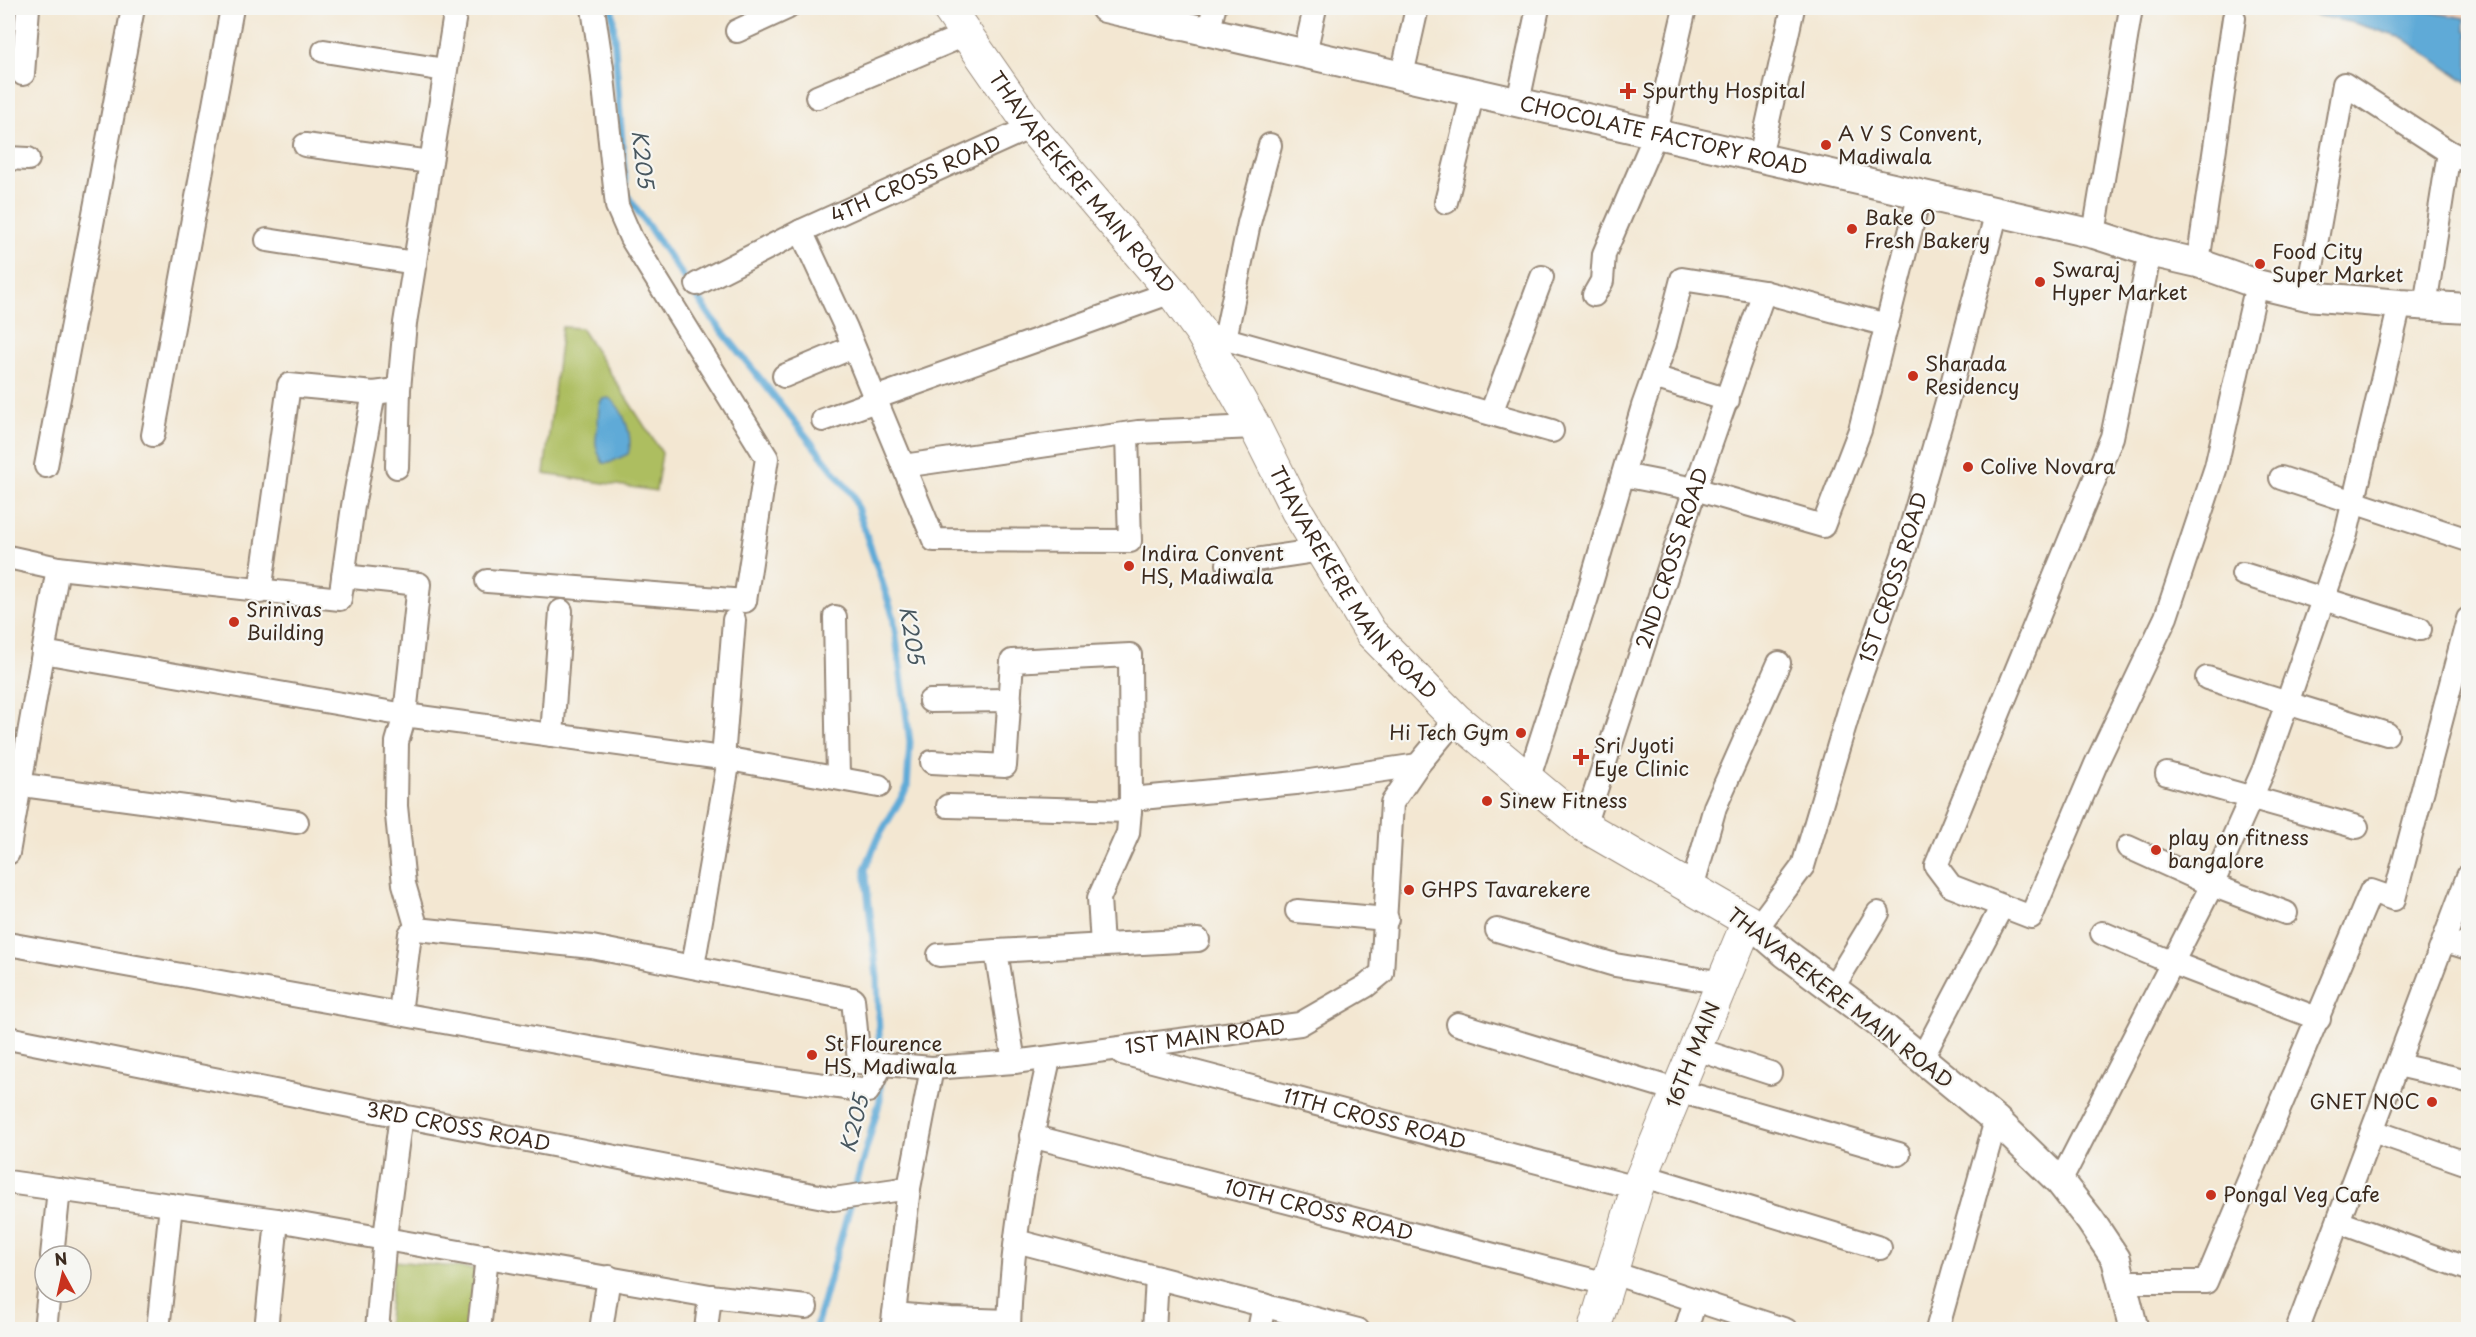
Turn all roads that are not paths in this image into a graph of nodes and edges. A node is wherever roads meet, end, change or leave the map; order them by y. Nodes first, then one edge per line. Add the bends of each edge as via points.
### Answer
1 (28, 8) edge
2 (133, 8) edge
3 (232, 8) edge
4 (456, 8) edge
5 (592, 8) edge
6 (787, 8) edge
7 (948, 8) edge
8 (1110, 8) edge
9 (1315, 8) edge
10 (1417, 8) edge
11 (1538, 8) edge
12 (1685, 8) edge
13 (1793, 8) edge
14 (2131, 8) edge
15 (2234, 18) dead end
16 (1212, 19) edge
17 (737, 31) dead end
18 (965, 35) junction
19 (324, 51) dead end
20 (1305, 53) junction
21 (445, 70) junction
22 (23, 74) dead end
23 (1402, 75) junction
24 (1473, 92) junction
25 (817, 97) dead end
26 (1518, 102) junction
27 (1031, 127) junction
28 (1656, 133) junction
29 (305, 145) dead end
30 (1270, 145) dead end
31 (1760, 157) junction
32 (2459, 157) edge
33 (430, 162) junction
34 (1920, 194) junction
35 (1446, 202) dead end
36 (1996, 211) junction
37 (801, 231) junction
38 (2094, 234) junction
39 (267, 240) dead end
40 (2150, 252) junction
41 (415, 263) junction
42 (2198, 263) junction
43 (1542, 277) dead end
44 (697, 284) dead end
45 (2257, 284) junction
46 (1172, 292) junction
47 (1764, 292) junction
48 (1594, 295) dead end
49 (2307, 296) junction
50 (2412, 305) junction
51 (2469, 308) edge
52 (1887, 325) junction
53 (1213, 335) junction
54 (853, 347) junction
55 (784, 376) dead end
56 (1654, 377) junction
57 (399, 389) junction
58 (374, 393) junction
59 (875, 400) junction
60 (1728, 400) junction
61 (1491, 413) junction
62 (822, 420) dead end
63 (1255, 427) junction
64 (1552, 430) dead end
65 (1127, 434) junction
66 (153, 435) dead end
67 (46, 466) dead end
68 (903, 466) junction
69 (397, 467) dead end
70 (1623, 476) junction
71 (2281, 478) dead end
72 (1695, 489) junction
73 (2354, 502) junction
74 (2469, 540) edge
75 (1321, 550) junction
76 (8, 557) edge
77 (1228, 564) dead end
78 (58, 568) junction
79 (2243, 574) dead end
80 (344, 576) junction
81 (487, 580) dead end
82 (260, 592) junction
83 (2323, 600) junction
84 (561, 611) dead end
85 (835, 618) dead end
86 (2469, 619) edge
87 (734, 620) dead end
88 (2420, 628) dead end
89 (43, 652) junction
90 (1779, 663) dead end
91 (2207, 678) dead end
92 (1010, 700) junction
93 (930, 701) dead end
94 (2288, 703) junction
95 (405, 715) junction
96 (1456, 719) junction
97 (2387, 734) dead end
98 (552, 735) junction
99 (726, 759) junction
100 (932, 762) dead end
101 (1418, 765) junction
102 (2167, 774) dead end
103 (838, 778) junction
104 (1528, 780) junction
105 (14, 784) edge
106 (879, 786) dead end
107 (2252, 799) junction
108 (1131, 805) junction
109 (948, 806) dead end
110 (297, 822) dead end
111 (1584, 826) junction
112 (2357, 827) dead end
113 (2128, 847) dead end
114 (8, 853) edge
115 (2469, 876) edge
116 (2212, 885) junction
117 (1692, 888) junction
118 (2002, 906) junction
119 (1297, 911) dead end
120 (1878, 913) dead end
121 (2286, 913) dead end
122 (1387, 919) junction
123 (1752, 925) junction
124 (417, 929) junction
125 (1497, 930) dead end
126 (2102, 933) dead end
127 (1198, 940) dead end
128 (2445, 941) junction
129 (8, 944) edge
130 (1102, 945) junction
131 (2469, 948) edge
132 (996, 951) junction
133 (939, 955) dead end
134 (2173, 963) junction
135 (693, 966) junction
136 (1723, 983) junction
137 (1832, 989) junction
138 (400, 1013) junction
139 (2319, 1019) junction
140 (1458, 1024) dead end
141 (8, 1038) edge
142 (1696, 1049) junction
143 (1111, 1050) junction
144 (1049, 1059) junction
145 (1922, 1060) junction
146 (1014, 1062) junction
147 (882, 1064) junction
148 (2397, 1065) junction
149 (933, 1068) junction
150 (1770, 1073) dead end
151 (2469, 1082) edge
152 (1679, 1091) junction
153 (401, 1115) junction
154 (1996, 1120) junction
155 (2373, 1131) junction
156 (1031, 1136) junction
157 (1899, 1154) dead end
158 (2469, 1164) edge
159 (8, 1182) edge
160 (1640, 1182) junction
161 (2060, 1182) junction
162 (909, 1188) junction
163 (59, 1189) junction
164 (171, 1205) junction
165 (277, 1220) junction
166 (2339, 1222) junction
167 (385, 1237) junction
168 (1016, 1241) junction
169 (53, 1244) edge
170 (1880, 1248) dead end
171 (488, 1256) junction
172 (2469, 1269) edge
173 (609, 1277) junction
174 (1157, 1278) junction
175 (1609, 1278) junction
176 (2123, 1282) junction
177 (710, 1296) junction
178 (1695, 1300) junction
179 (48, 1304) edge
180 (1264, 1305) junction
181 (806, 1306) dead end
182 (893, 1322) edge
183 (1009, 1325) edge
184 (45, 1329) edge
185 (158, 1329) edge
186 (266, 1329) edge
187 (377, 1329) edge
188 (478, 1329) edge
189 (601, 1329) edge
190 (706, 1329) edge
191 (1154, 1329) edge
192 (1259, 1329) edge
193 (1358, 1329) edge
194 (1594, 1329) edge
195 (1686, 1329) edge
196 (1786, 1329) edge
197 (1937, 1329) edge
198 (2134, 1329) edge
199 (2296, 1329) edge

1 - 22 street
2 - 67 street
3 - 66 street
4 - 21 street
5 - 81 street via 617,206 631,238 767,458 745,601
6 - 17 street
7 - 18 main road, THAVAREKERE MAIN ROAD
8 - 16 street, CHOCOLATE FACTORY ROAD
9 - 20 street
10 - 23 street
11 - 26 street
12 - 28 street
13 - 31 street
14 - 38 street
15 - 42 street
16 - 20 street, CHOCOLATE FACTORY ROAD
18 - 25 street
18 - 27 main road, THAVAREKERE MAIN ROAD
19 - 21 street
20 - 23 street, CHOCOLATE FACTORY ROAD
21 - 33 street
23 - 24 street, CHOCOLATE FACTORY ROAD
24 - 26 street, CHOCOLATE FACTORY ROAD
24 - 35 street
26 - 28 street, CHOCOLATE FACTORY ROAD
27 - 37 street, 4TH CROSS ROAD
27 - 46 main road, THAVAREKERE MAIN ROAD
28 - 31 street, CHOCOLATE FACTORY ROAD
28 - 48 street via 1604,254 1602,281
29 - 33 street
30 - 53 street
31 - 34 street, CHOCOLATE FACTORY ROAD
32 - 49 street via 2344,84
32 - 50 street
33 - 41 street
34 - 36 street, CHOCOLATE FACTORY ROAD
34 - 52 street
36 - 38 street, CHOCOLATE FACTORY ROAD
36 - 123 street, 1ST CROSS ROAD via 1903,555 1851,704 1803,866
37 - 44 street, 4TH CROSS ROAD
37 - 54 street
38 - 40 street, CHOCOLATE FACTORY ROAD
39 - 41 street
40 - 42 street, CHOCOLATE FACTORY ROAD
40 - 118 street via 2112,436 1936,866 1951,886
41 - 57 street
42 - 45 street, CHOCOLATE FACTORY ROAD
43 - 61 street
45 - 49 street, CHOCOLATE FACTORY ROAD
45 - 118 street via 2216,467 2166,617 2096,764 2031,917
46 - 53 main road, THAVAREKERE MAIN ROAD
46 - 59 street
47 - 52 street
47 - 56 street via 1682,279
47 - 60 street, 2ND CROSS ROAD
49 - 50 street, CHOCOLATE FACTORY ROAD
50 - 51 street, CHOCOLATE FACTORY ROAD
50 - 73 street
52 - 72 street via 1860,430 1823,525
53 - 61 street
53 - 63 main road, THAVAREKERE MAIN ROAD
54 - 55 street
54 - 59 street
56 - 60 street
56 - 70 street
57 - 58 street
57 - 69 street
58 - 80 street
58 - 82 street via 290,385
59 - 62 street
59 - 68 street
60 - 72 street, 2ND CROSS ROAD
61 - 64 street
63 - 65 street
63 - 75 main road, THAVAREKERE MAIN ROAD via 1297,512
65 - 68 street
65 - 68 street via 1130,541 934,540
70 - 72 street
70 - 104 street
71 - 73 street
72 - 111 street, 2ND CROSS ROAD
73 - 74 street
73 - 83 street
75 - 77 street
75 - 96 main road, THAVAREKERE MAIN ROAD via 1371,633
76 - 78 street
78 - 82 street
78 - 89 street
79 - 83 street
80 - 82 street via 340,599
80 - 95 street via 419,584
83 - 88 street
83 - 94 street
84 - 98 street
85 - 103 street
86 - 139 street via 2394,899 2371,891
87 - 99 street
89 - 95 street
89 - 105 street
90 - 117 street via 1715,807
91 - 94 street
92 - 93 street
92 - 100 street via 1005,766
92 - 108 street via 1012,661 1130,655
94 - 97 street
94 - 107 street
95 - 98 street
95 - 124 street via 397,742 396,806 404,884
96 - 101 street, 1ST MAIN ROAD
96 - 104 main road, THAVAREKERE MAIN ROAD
98 - 99 street
99 - 103 street
99 - 135 street
101 - 108 street
101 - 122 street, 1ST MAIN ROAD via 1392,803
102 - 107 street
103 - 106 street
104 - 111 main road, THAVAREKERE MAIN ROAD
105 - 110 street
105 - 114 street
107 - 112 street
107 - 116 street
108 - 109 street
108 - 130 street via 1128,833 1099,898
111 - 117 main road, THAVAREKERE MAIN ROAD
113 - 116 street
115 - 128 street
116 - 121 street
116 - 134 street
117 - 123 main road, THAVAREKERE MAIN ROAD
118 - 145 street
119 - 122 street
120 - 137 street
122 - 143 street, 1ST MAIN ROAD via 1382,973 1300,1024
123 - 136 main road, 16TH MAIN
123 - 137 street, THAVAREKERE MAIN ROAD
124 - 135 street via 592,947
124 - 138 street via 410,934
125 - 136 street via 1615,964
126 - 134 street
127 - 130 street
128 - 131 street
128 - 148 street
129 - 138 street
130 - 132 street
132 - 133 street
132 - 146 street
134 - 139 street
134 - 161 street
135 - 147 street, 1ST MAIN ROAD via 852,999 859,1062
136 - 142 main road, 16TH MAIN
137 - 145 street, THAVAREKERE MAIN ROAD
138 - 147 street via 707,1069 868,1091
139 - 176 street via 2206,1282
140 - 152 street
141 - 153 street, 3RD CROSS ROAD
142 - 150 street
142 - 152 main road, 16TH MAIN
143 - 144 street, 1ST MAIN ROAD
143 - 160 street, 11TH CROSS ROAD
144 - 146 street, 1ST MAIN ROAD
144 - 156 street
145 - 154 street, THAVAREKERE MAIN ROAD
146 - 149 street, 1ST MAIN ROAD
147 - 149 street, 1ST MAIN ROAD
148 - 151 street
148 - 155 street
149 - 162 street
152 - 157 street
152 - 160 main road, 16TH MAIN
153 - 162 street, 3RD CROSS ROAD via 834,1199
153 - 167 street
154 - 161 street, THAVAREKERE MAIN ROAD
154 - 197 street
155 - 158 street
155 - 166 street
156 - 168 street
156 - 175 street, 10TH CROSS ROAD
159 - 163 street
160 - 170 street, 11TH CROSS ROAD
160 - 175 main road, 16TH MAIN
161 - 176 street, THAVAREKERE MAIN ROAD via 2116,1259
162 - 182 street
163 - 164 street
163 - 169 street
164 - 165 street
164 - 185 street
165 - 167 street
165 - 186 street
166 - 172 street
166 - 199 street
167 - 171 street
167 - 187 street
168 - 174 street
168 - 183 street
171 - 173 street
171 - 188 street
173 - 177 street
173 - 189 street
174 - 180 street
174 - 191 street
175 - 178 street, 10TH CROSS ROAD
175 - 194 main road, 16TH MAIN
176 - 198 street, THAVAREKERE MAIN ROAD
177 - 181 street
177 - 190 street
178 - 195 street
178 - 196 street, 10TH CROSS ROAD
179 - 184 street
180 - 192 street
180 - 193 street
182 - 183 street via 951,1319

